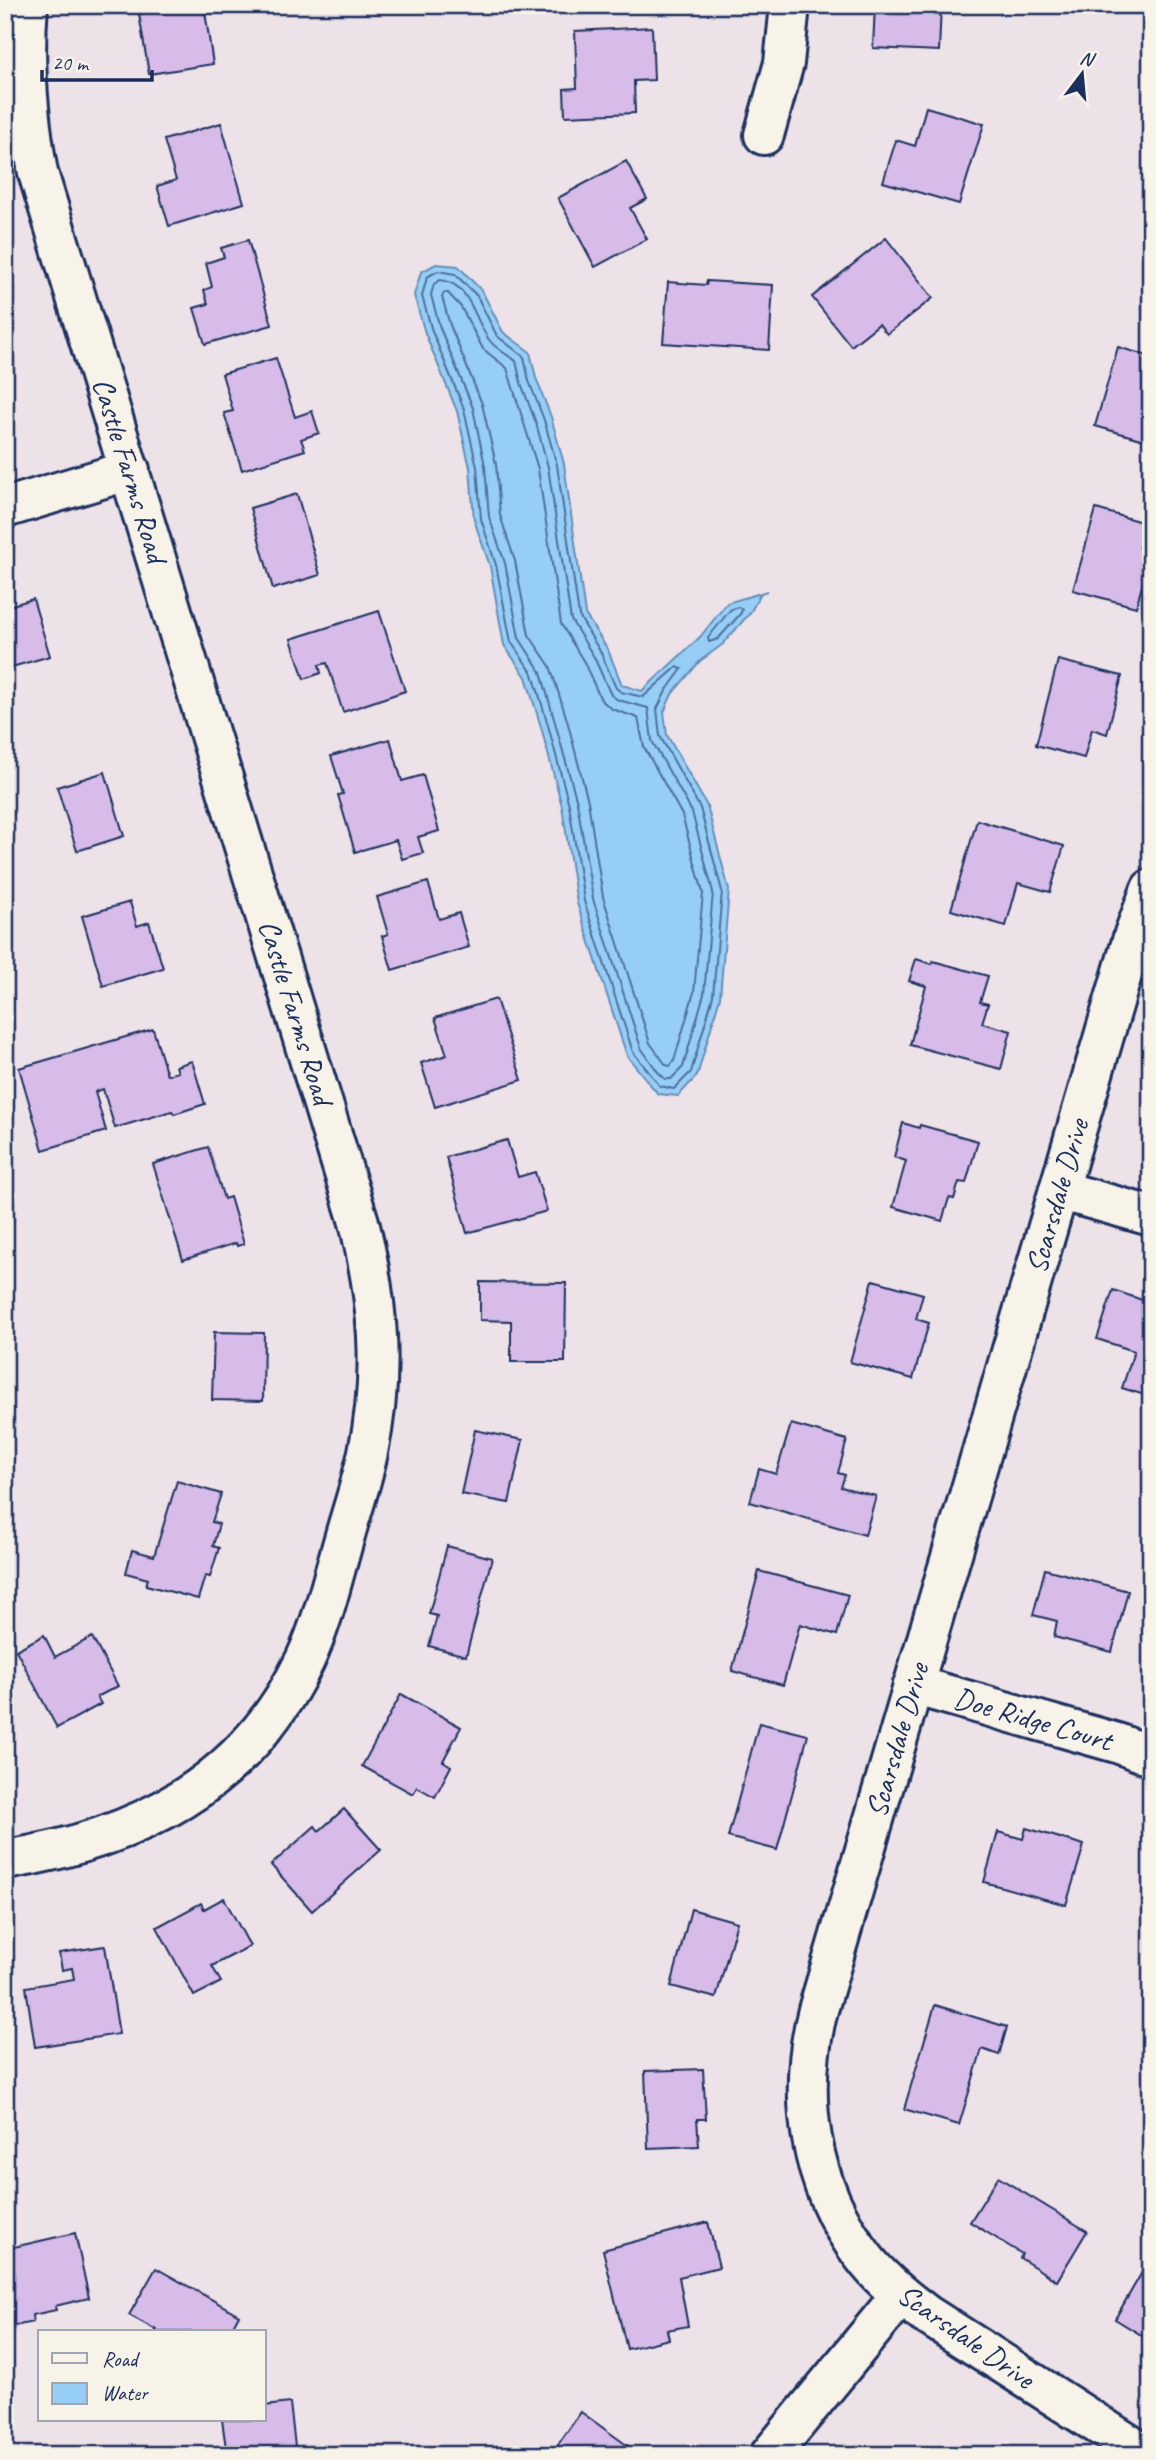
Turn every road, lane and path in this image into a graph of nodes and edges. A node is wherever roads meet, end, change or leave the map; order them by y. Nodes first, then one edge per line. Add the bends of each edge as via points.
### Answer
1 (28, 5) edge
2 (790, 5) edge
3 (764, 135) dead end
4 (130, 470) junction
5 (5, 508) edge
6 (1151, 889) edge
7 (1059, 1190) junction
8 (1151, 1216) edge
9 (913, 1685) junction
10 (1151, 1756) edge
11 (5, 1860) edge
12 (901, 2295) junction
13 (770, 2455) edge
14 (1146, 2455) edge

1 - 4 street, Castle Farms Road via 27,103 38,173
2 - 3 street via 784,62
4 - 5 street
4 - 11 street, Castle Farms Road via 359,1222 374,1293 378,1383 368,1453 317,1631 297,1675 269,1718 221,1771 164,1811 100,1839
6 - 7 street, Scarsdale Drive
7 - 8 street
7 - 9 street, Scarsdale Drive
9 - 10 street, Doe Ridge Court via 1117,1742
9 - 12 street, Scarsdale Drive via 816,2018 807,2096 813,2147 829,2198 864,2258
12 - 13 street
12 - 14 street, Scarsdale Drive

